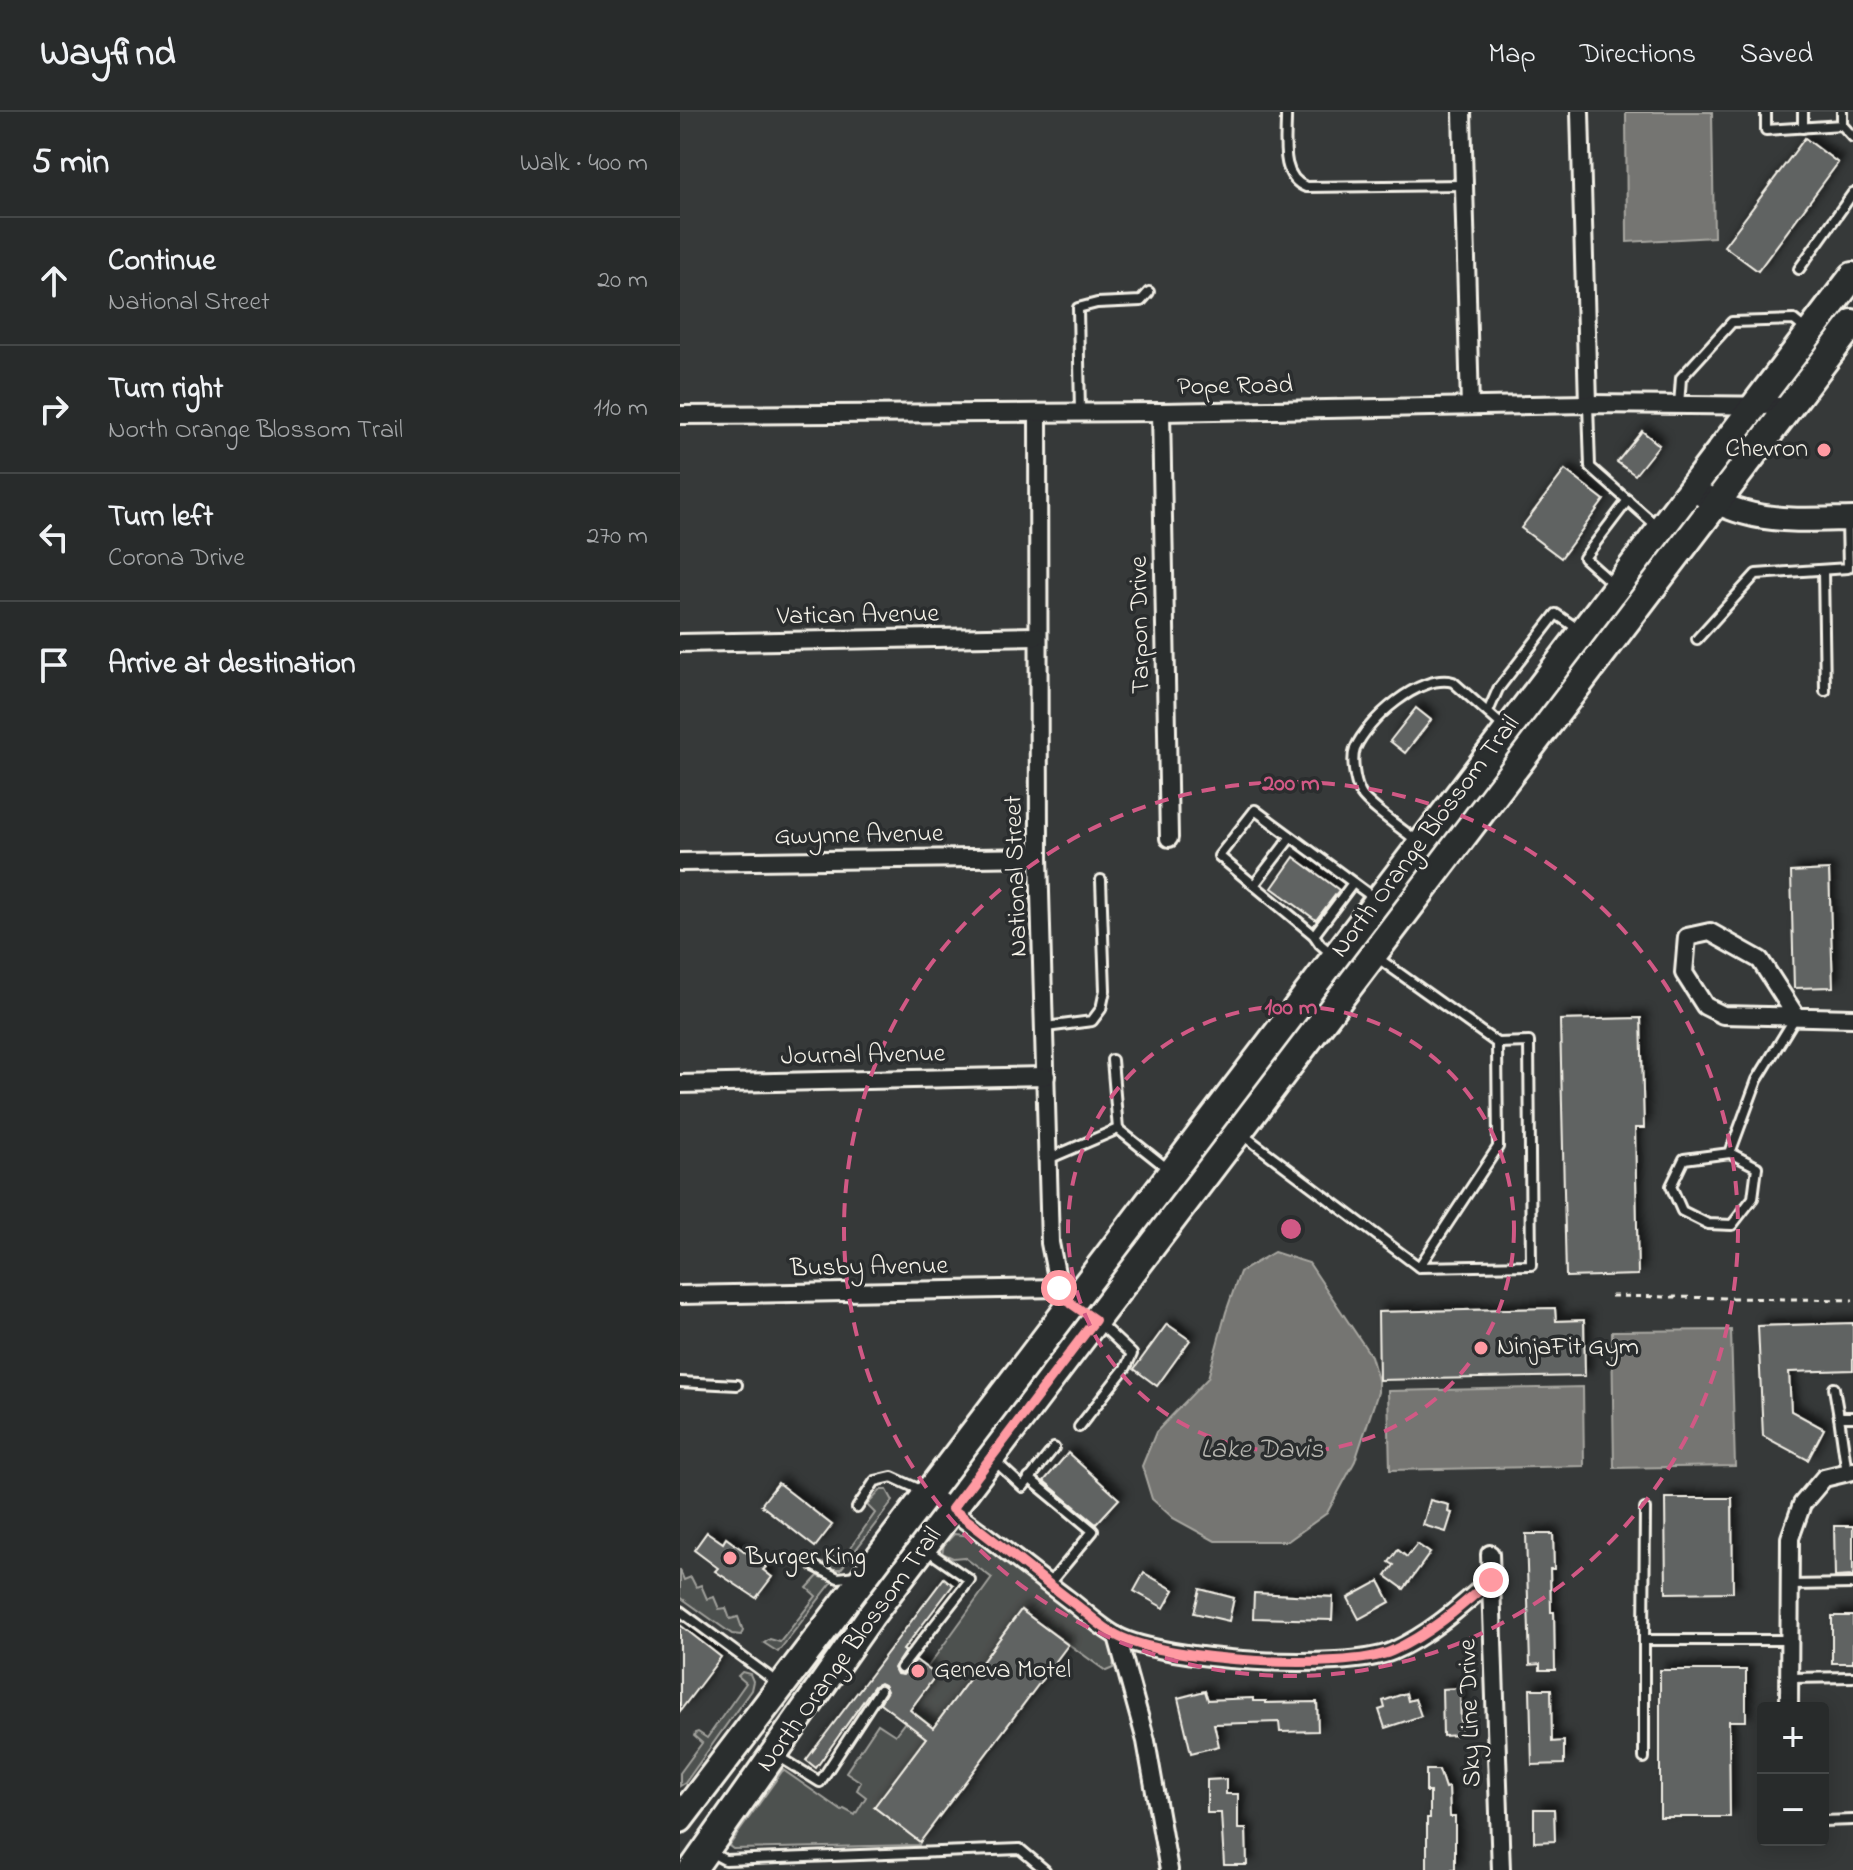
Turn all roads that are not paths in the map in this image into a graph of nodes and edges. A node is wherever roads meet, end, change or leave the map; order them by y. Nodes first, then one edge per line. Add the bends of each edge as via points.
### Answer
1 (1286, 112) edge
2 (1462, 112) edge
3 (1580, 112) edge
4 (1766, 112) edge
5 (1803, 112) edge
6 (1842, 112) edge
7 (1842, 125) junction
8 (1803, 128) junction
9 (1853, 137) edge
10 (1464, 185) junction
11 (1853, 193) edge
12 (1799, 269) dead end
13 (1853, 276) edge
14 (1149, 292) dead end
15 (1853, 323) edge
16 (1809, 333) junction
17 (1588, 404) junction
18 (1679, 405) junction
19 (1470, 406) junction
20 (1754, 406) junction
21 (1790, 406) junction
22 (1080, 412) junction
23 (1161, 412) junction
24 (1038, 413) junction
25 (680, 415) edge
26 (1691, 488) junction
27 (1628, 500) junction
28 (1716, 504) junction
29 (1850, 519) edge
30 (1660, 529) junction
31 (1823, 570) junction
32 (1616, 587) junction
33 (1582, 631) junction
34 (1037, 636) junction
35 (1697, 639) dead end
36 (680, 643) edge
37 (1825, 691) dead end
38 (1488, 712) junction
39 (1507, 730) junction
40 (1169, 838) dead end
41 (1290, 838) junction
42 (1420, 844) junction
43 (1039, 857) junction
44 (680, 862) edge
45 (1101, 880) dead end
46 (1353, 883) junction
47 (1254, 885) junction
48 (1378, 901) junction
49 (1397, 923) junction
50 (1314, 935) junction
51 (1373, 955) junction
52 (1335, 957) junction
53 (1796, 1016) junction
54 (1853, 1018) edge
55 (1046, 1027) junction
56 (1497, 1043) junction
57 (1112, 1060) dead end
58 (1046, 1076) junction
59 (680, 1084) edge
60 (1118, 1129) junction
61 (1238, 1131) junction
62 (1730, 1153) junction
63 (1048, 1159) junction
64 (1172, 1172) junction
65 (1419, 1267) junction
66 (680, 1295) edge
67 (1065, 1296) junction
68 (1095, 1320) junction
69 (680, 1382) edge
70 (737, 1385) dead end
71 (1834, 1388) dead end
72 (1839, 1417) junction
73 (1853, 1417) edge
74 (1079, 1427) dead end
75 (1054, 1448) dead end
76 (991, 1458) junction
77 (1850, 1472) edge
78 (1029, 1478) junction
79 (927, 1493) junction
80 (857, 1508) dead end
81 (952, 1509) junction
82 (1645, 1509) dead end
83 (923, 1547) junction
84 (1490, 1554) dead end
85 (814, 1566) dead end
86 (865, 1575) junction
87 (1491, 1580) junction
88 (1048, 1584) junction
89 (1853, 1584) edge
90 (1790, 1585) junction
91 (680, 1611) edge
92 (1117, 1636) junction
93 (1644, 1640) junction
94 (1789, 1640) junction
95 (901, 1668) dead end
96 (1853, 1677) edge
97 (1789, 1678) junction
98 (780, 1685) junction
99 (880, 1690) dead end
100 (1789, 1702) edge
101 (774, 1753) junction
102 (1644, 1758) dead end
103 (680, 1819) edge
104 (1853, 1820) edge
105 (1829, 1821) edge
106 (699, 1860) edge
107 (1045, 1870) edge
108 (1169, 1870) edge
109 (1501, 1870) edge

1 - 10 lane via 1289,174 1298,184
2 - 10 street
3 - 17 street
4 - 8 lane via 1766,130
5 - 8 lane
6 - 7 lane
7 - 8 lane
7 - 9 lane
10 - 19 street
11 - 12 lane
13 - 16 main road, North Orange Blossom Trail
14 - 22 lane via 1141,301 1078,308
15 - 21 main road, North Orange Blossom Trail
16 - 18 lane via 1794,320 1732,322 1681,378
16 - 20 main road, North Orange Blossom Trail
17 - 18 street, Pope Road
17 - 19 street, Pope Road
17 - 27 lane via 1590,467
18 - 20 street, Pope Road
19 - 23 street, Pope Road
20 - 21 street, Pope Road
20 - 26 main road, North Orange Blossom Trail
21 - 28 main road, North Orange Blossom Trail
22 - 23 street, Pope Road
22 - 24 street, Pope Road
23 - 40 street, Tarpon Drive
24 - 25 street, Pope Road
24 - 34 street, National Street
26 - 28 street
26 - 30 main road, North Orange Blossom Trail
27 - 30 lane
27 - 32 lane via 1584,558
28 - 29 street via 1761,518
28 - 49 main road, North Orange Blossom Trail
29 - 31 lane via 1848,568
30 - 32 main road, North Orange Blossom Trail
31 - 35 lane via 1756,574
31 - 37 lane
32 - 33 main road, North Orange Blossom Trail
33 - 38 lane via 1556,614 1498,689
33 - 39 main road, North Orange Blossom Trail
34 - 36 street, Vatican Avenue
34 - 43 street, National Street
38 - 39 lane
38 - 42 lane via 1453,682 1432,682 1407,692 1354,750 1360,795
39 - 42 main road, North Orange Blossom Trail
41 - 46 lane
41 - 47 lane
41 - 47 lane via 1255,810 1219,856
42 - 48 main road, North Orange Blossom Trail
43 - 44 street, Gwynne Avenue
43 - 55 street, National Street
45 - 55 lane via 1101,1009 1092,1021
46 - 48 lane
46 - 50 lane
47 - 50 lane
48 - 49 street
48 - 52 main road, North Orange Blossom Trail
49 - 51 main road, North Orange Blossom Trail
50 - 52 lane
51 - 56 lane
51 - 61 main road, North Orange Blossom Trail
52 - 64 main road, North Orange Blossom Trail
53 - 53 street via 1723,1015 1705,1006 1684,973 1687,937 1710,932 1760,960
53 - 54 street
53 - 62 lane via 1757,1080
55 - 58 street, National Street
56 - 65 lane via 1498,1147
56 - 65 lane via 1529,1042 1531,1265
57 - 60 lane
58 - 59 street, Journal Avenue
58 - 63 street, National Street
60 - 63 lane
60 - 64 lane
61 - 65 lane
61 - 68 main road, North Orange Blossom Trail
62 - 62 lane via 1757,1167 1753,1198 1732,1225 1708,1224 1682,1211 1671,1186 1684,1159
63 - 67 street, National Street via 1050,1243
64 - 67 main road, North Orange Blossom Trail
66 - 67 street, Busby Avenue
67 - 68 street
67 - 79 main road, North Orange Blossom Trail
68 - 74 lane via 1132,1354
68 - 76 main road, North Orange Blossom Trail
69 - 70 lane
71 - 72 lane
72 - 73 lane
72 - 77 lane
75 - 78 lane
76 - 78 lane via 1023,1487
76 - 81 main road, North Orange Blossom Trail
77 - 90 street via 1824,1478 1802,1504 1790,1538
78 - 88 lane via 1093,1531
79 - 80 lane via 892,1477 875,1481
79 - 81 street
79 - 86 main road, North Orange Blossom Trail
81 - 83 main road, North Orange Blossom Trail
81 - 88 street
82 - 93 lane
83 - 95 lane via 970,1580
83 - 101 main road, North Orange Blossom Trail
84 - 87 street, Sky Line Drive
85 - 86 lane via 838,1578
86 - 98 main road, North Orange Blossom Trail
87 - 92 street via 1442,1623 1390,1652 1346,1659 1214,1658
87 - 109 street, Sky Line Drive
88 - 92 street
89 - 90 lane
90 - 94 street
91 - 98 lane
92 - 108 street via 1146,1741
93 - 94 lane
93 - 102 lane
94 - 97 street
96 - 97 lane
97 - 100 street
98 - 103 main road, North Orange Blossom Trail
99 - 101 lane via 820,1782
101 - 106 main road, North Orange Blossom Trail
104 - 105 lane
106 - 107 lane via 1020,1849

